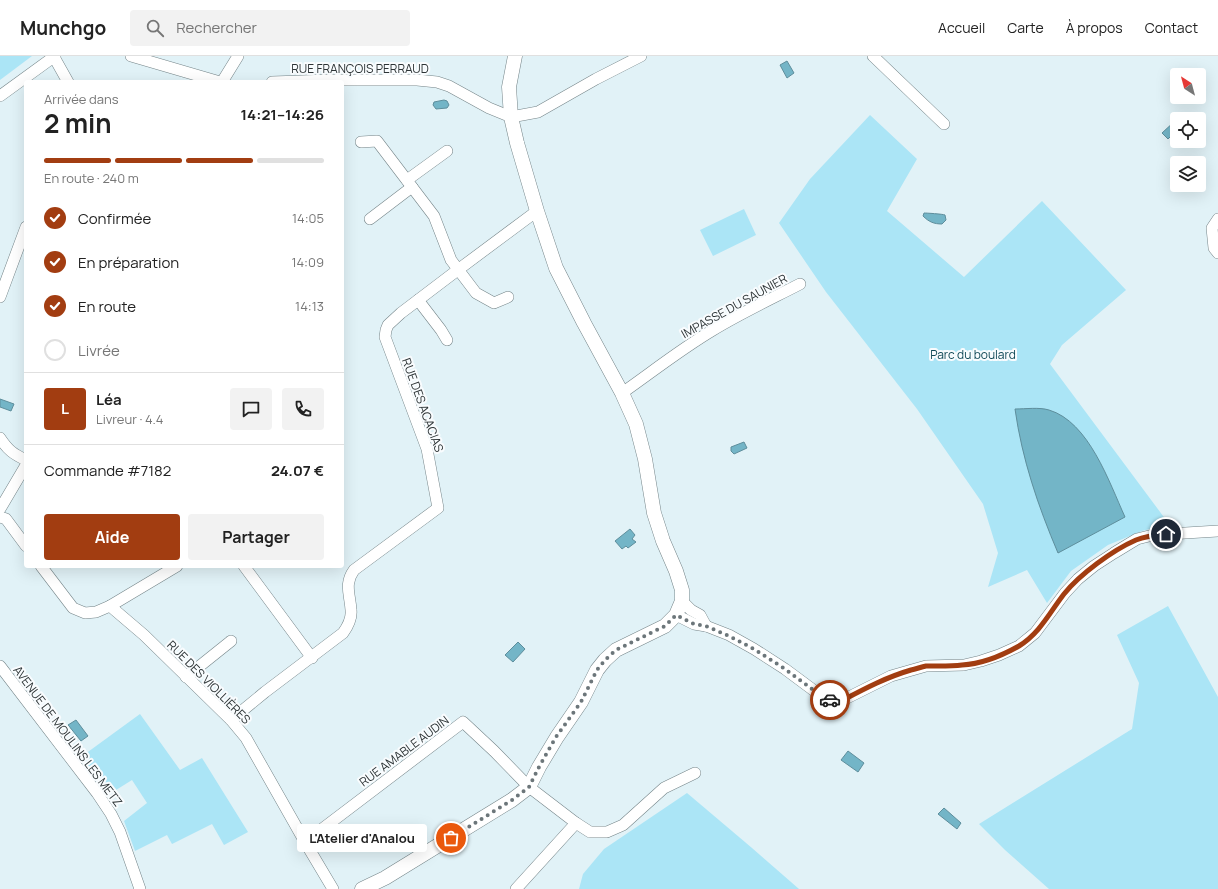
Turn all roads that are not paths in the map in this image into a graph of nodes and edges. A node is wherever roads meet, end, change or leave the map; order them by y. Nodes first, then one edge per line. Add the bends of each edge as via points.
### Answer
1 (54, 56) edge
2 (131, 56) edge
3 (238, 56) edge
4 (515, 56) edge
5 (641, 56) edge
6 (873, 56) edge
7 (67, 80) edge
8 (214, 80) edge
9 (222, 80) edge
10 (329, 80) edge
11 (344, 80) edge
12 (344, 80) edge
13 (0, 96) edge
14 (511, 117) junction
15 (944, 124) dead end
16 (361, 142) dead end
17 (447, 151) dead end
18 (410, 184) junction
19 (538, 211) junction
20 (370, 219) dead end
21 (1218, 219) edge
22 (24, 232) edge
23 (1218, 253) edge
24 (458, 269) junction
25 (800, 284) dead end
26 (0, 297) edge
27 (508, 297) dead end
28 (418, 300) junction
29 (447, 340) dead end
30 (622, 393) junction
31 (0, 438) edge
32 (24, 459) edge
33 (24, 467) edge
34 (0, 509) edge
35 (0, 517) edge
36 (1218, 531) edge
37 (24, 543) edge
38 (43, 568) edge
39 (174, 568) edge
40 (245, 568) edge
41 (682, 601) junction
42 (110, 606) junction
43 (676, 615) junction
44 (706, 626) junction
45 (231, 641) dead end
46 (312, 658) junction
47 (0, 666) edge
48 (186, 677) junction
49 (230, 720) junction
50 (695, 773) dead end
51 (529, 787) junction
52 (576, 823) junction
53 (305, 842) junction
54 (140, 889) edge
55 (333, 889) edge
56 (362, 889) edge
57 (516, 889) edge

1 - 7 street
1 - 13 street
2 - 8 street
3 - 9 street
4 - 14 main road via 509,87
5 - 14 street via 538,112
6 - 15 street
10 - 12 street, RUE FRANÇOIS PERRAUD
11 - 14 street, RUE FRANÇOIS PERRAUD via 437,82
14 - 19 main road
16 - 18 street via 377,141
17 - 18 street
18 - 20 street
18 - 24 street via 434,216 450,260
19 - 24 street, RUE DES ACACIAS
19 - 30 main road via 556,268
21 - 23 street via 1212,228 1214,248
22 - 26 street
24 - 27 street via 476,293 494,303
24 - 28 street, RUE DES ACACIAS
25 - 30 street, IMPASSE DU SAUNIER via 713,330
28 - 29 street
28 - 46 street, RUE DES ACACIAS via 388,325 385,337 427,449 438,508 354,570 348,585 351,610 348,626
30 - 41 main road via 636,424 654,513 676,571 682,590
31 - 32 street via 7,448
33 - 34 street
35 - 37 street via 6,519
36 - 44 street via 1153,535 1137,540 1094,566 1078,579 1036,633 1019,646 964,665 926,666 891,676 838,701 824,698 754,649
38 - 42 street via 73,608 85,613 96,612
39 - 42 street
40 - 46 street
41 - 43 main road
41 - 44 street via 700,615
42 - 48 street, RUE DES VIOLLIÈRES via 144,635
43 - 44 street via 694,624
43 - 51 main road via 665,626 616,650 605,660 581,702 556,737
45 - 48 street
46 - 49 street, RUE DES ACACIAS
47 - 54 street, AVENUE DE MOULINS LES METZ via 111,814
48 - 49 street, RUE DES VIOLLIÈRES
49 - 53 street, RUE DES VIOLLIÈRES via 246,738
50 - 52 street, RUE AMABLE AUDIN via 664,788 623,825 607,832 590,832
51 - 52 street, RUE AMABLE AUDIN
51 - 53 street, RUE AMABLE AUDIN via 463,722
51 - 56 main road via 391,874
52 - 57 street
53 - 55 street, RUE DES VIOLLIÈRES

